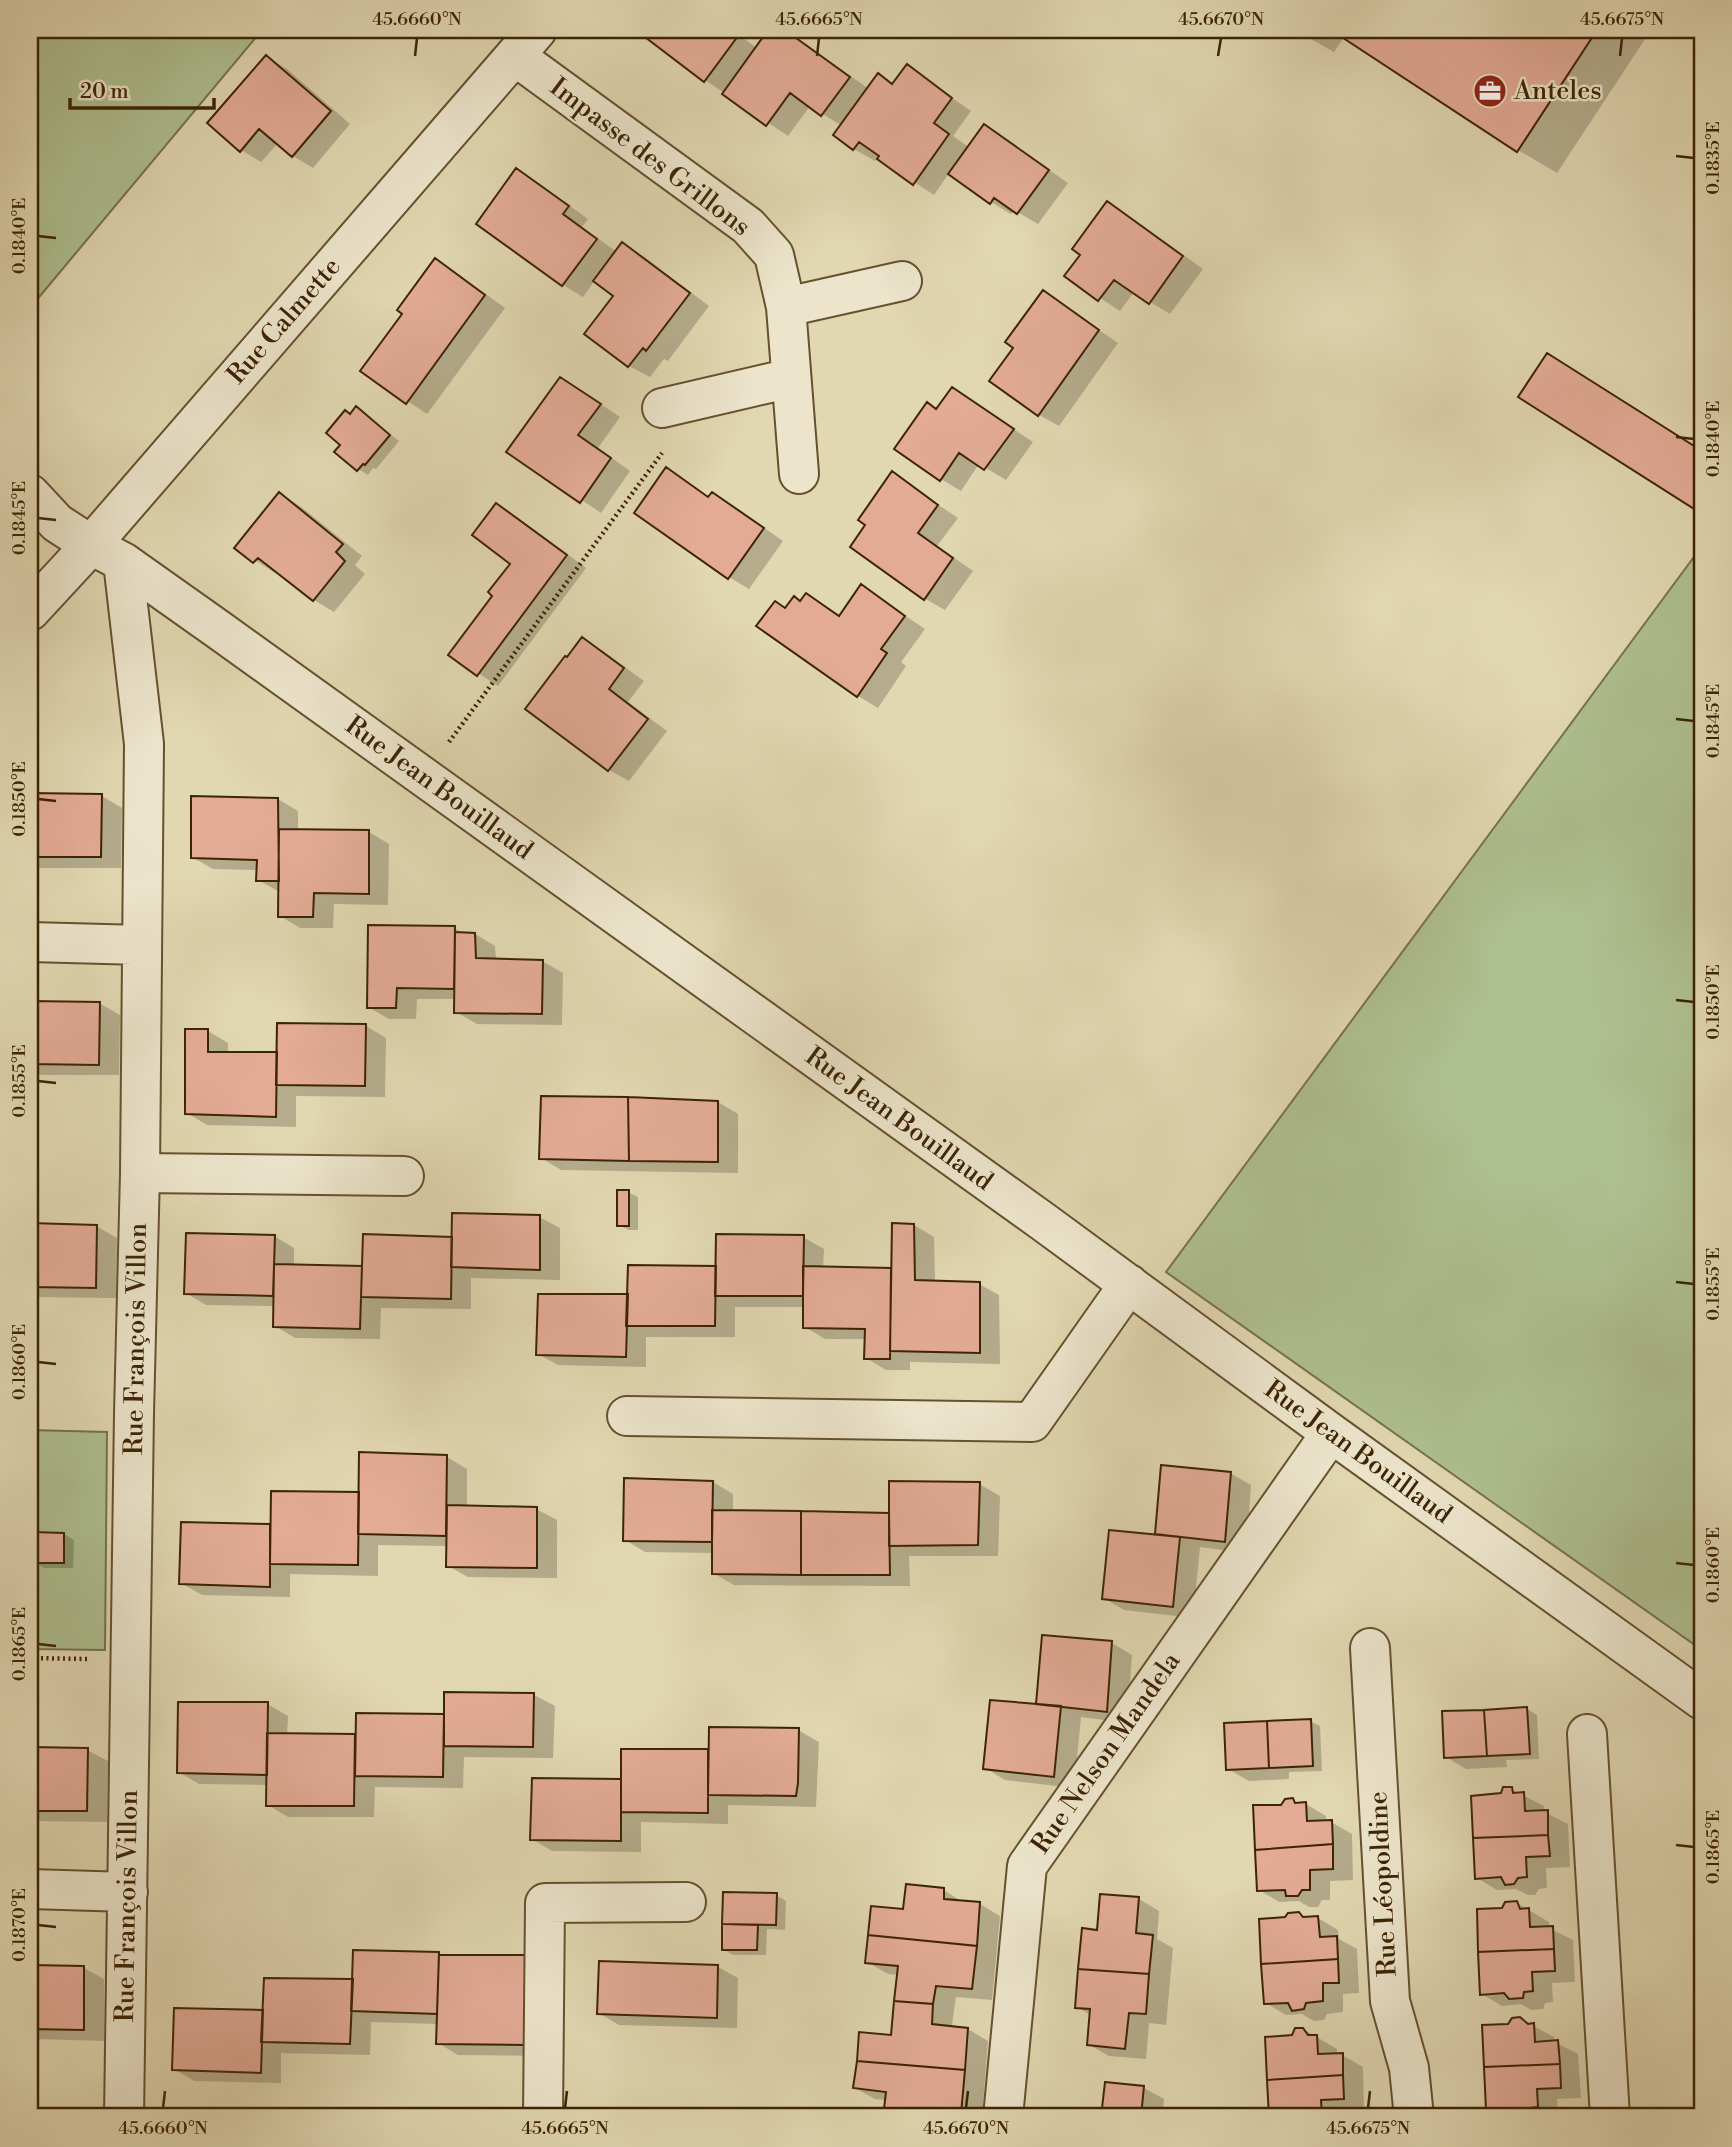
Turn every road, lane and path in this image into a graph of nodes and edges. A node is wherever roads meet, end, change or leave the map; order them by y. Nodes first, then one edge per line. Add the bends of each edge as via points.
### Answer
1 (526, 43) edge
2 (902, 281) dead end
3 (786, 307) junction
4 (791, 378) junction
5 (702, 399) junction
6 (662, 408) dead end
7 (799, 474) dead end
8 (30, 494) edge
9 (107, 554) junction
10 (30, 611) edge
11 (423, 777) junction
12 (30, 942) edge
13 (142, 945) junction
14 (140, 1172) junction
15 (404, 1176) dead end
16 (1129, 1284) junction
17 (627, 1416) dead end
18 (1331, 1433) junction
19 (1370, 1648) dead end
20 (30, 1658) edge
21 (131, 1661) junction
22 (1702, 1700) edge
23 (1587, 1734) dead end
24 (30, 1889) edge
25 (128, 1892) junction
26 (686, 1902) dead end
27 (124, 2117) edge
28 (543, 2117) edge
29 (1003, 2117) edge
30 (1414, 2117) edge
31 (1610, 2117) edge

1 - 3 street, Impasse des Grillons via 748,226 774,255
1 - 9 street, Rue Calmette
2 - 3 street
3 - 4 street, Impasse des Grillons
4 - 5 street
4 - 7 street, Impasse des Grillons
5 - 6 street
5 - 11 path
8 - 9 street, Rue Jean Bouillaud via 57,523
9 - 10 street, Rue Calmette
9 - 11 street, Rue Jean Bouillaud
9 - 13 street, Rue François Villon via 144,744
11 - 16 street, Rue Jean Bouillaud
12 - 13 street
13 - 14 street, Rue François Villon
14 - 15 street
14 - 21 street, Rue François Villon
16 - 17 street via 1032,1422
16 - 18 street, Rue Jean Bouillaud
18 - 22 street, Rue Jean Bouillaud
18 - 29 street, Rue Nelson Mandela via 1027,1867
19 - 30 street, Rue Léopoldine via 1390,2001 1409,2068
20 - 21 path
21 - 25 street, Rue François Villon
23 - 31 street
24 - 25 street
25 - 27 street, Rue François Villon
26 - 28 street via 545,1903

